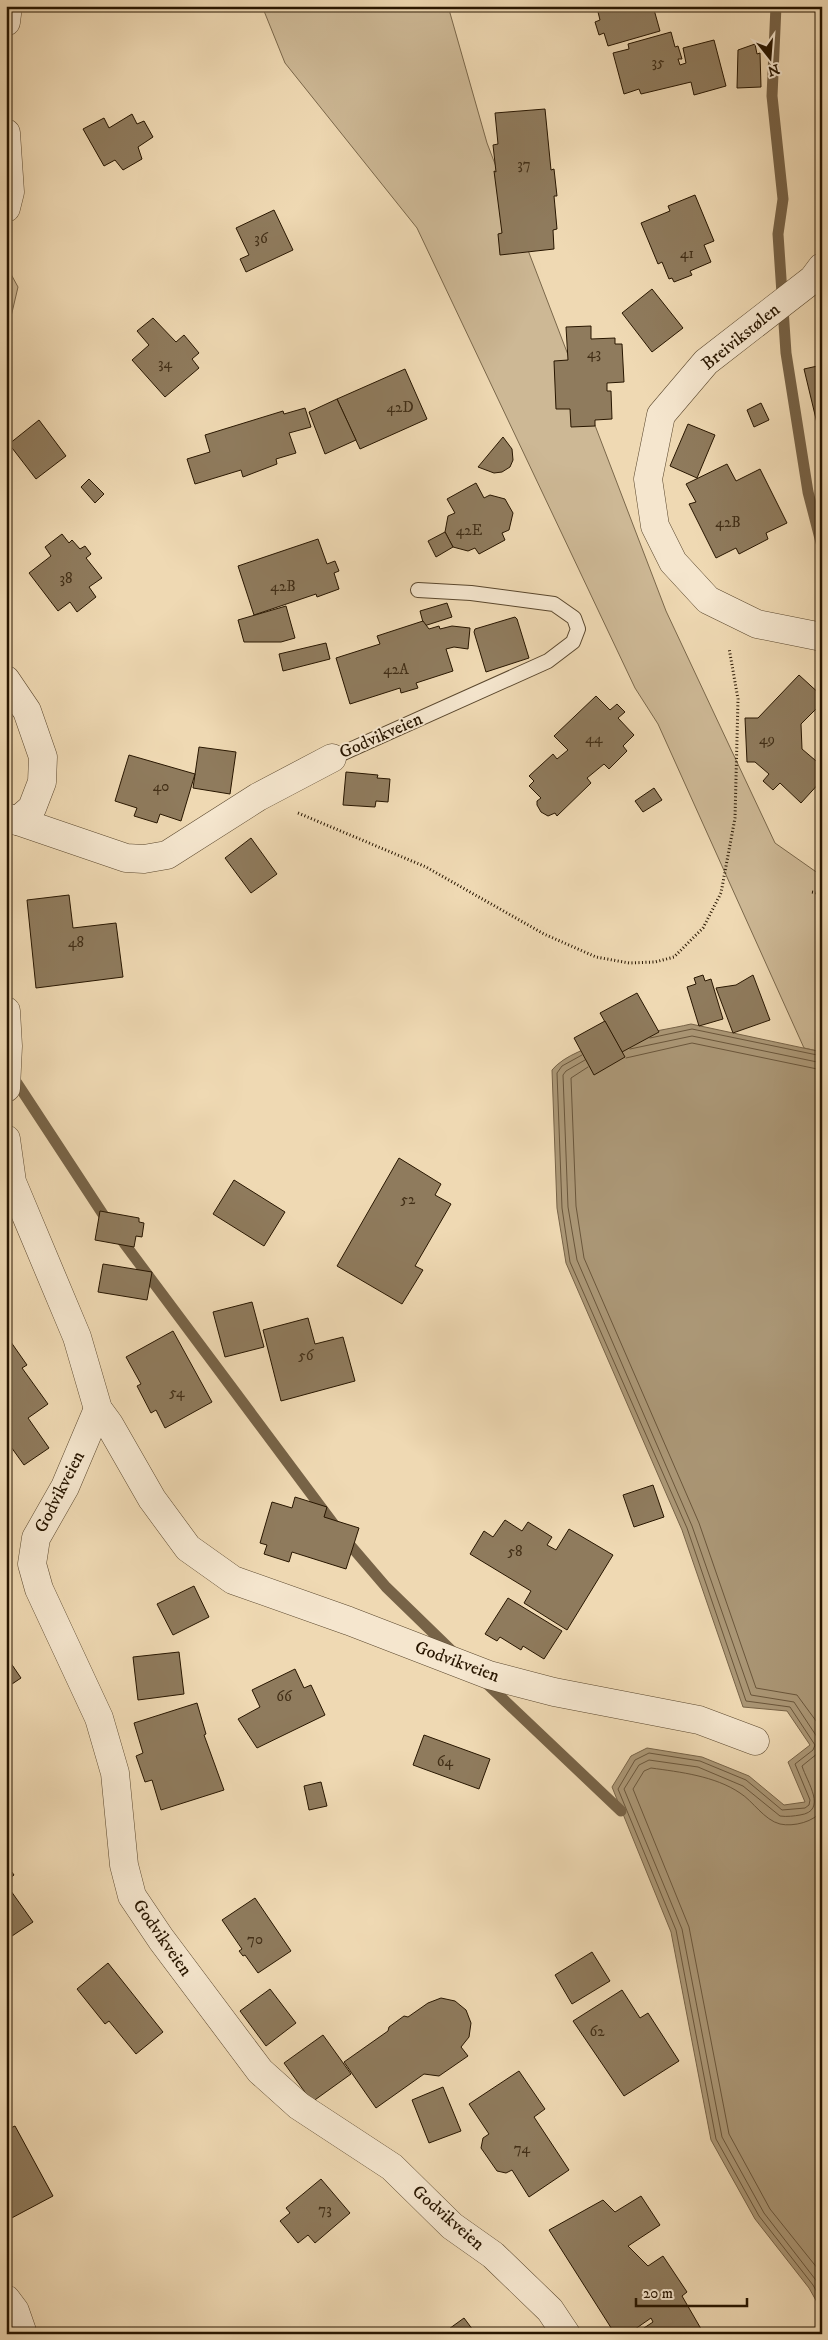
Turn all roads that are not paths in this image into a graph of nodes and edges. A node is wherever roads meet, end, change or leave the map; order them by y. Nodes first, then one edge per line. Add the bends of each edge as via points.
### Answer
1 (8, 6) edge
2 (6, 22) edge
3 (6, 133) edge
4 (6, 208) edge
5 (822, 267) edge
6 (418, 590) dead end
7 (822, 637) edge
8 (6, 680) edge
9 (332, 758) joint
10 (12, 819) edge
11 (6, 1011) edge
12 (6, 1088) edge
13 (6, 1139) edge
14 (98, 1409) junction
15 (755, 1741) dead end
16 (6, 2299) edge
17 (23, 2334) edge
18 (566, 2334) edge

1 - 2 street
3 - 4 street via 10,192
5 - 7 street, Breivikstølen via 813,279 706,362 661,415 648,479 655,526 673,562 708,600 757,624
6 - 9 lane, Godvikveien via 554,604 574,618 578,629 573,642 548,661
8 - 10 street, Godvikveien via 27,711 43,757 42,782 32,808
9 - 10 street, Godvikveien via 258,796 167,855 126,858
11 - 12 street
13 - 14 street, Godvikveien via 12,1182 77,1337
14 - 15 street, Godvikveien via 152,1499 188,1548 233,1580 349,1620 490,1675 554,1692 699,1720
14 - 18 street, Godvikveien via 65,1487 36,1538 32,1564 39,1589 99,1718 114,1773 124,1865 132,1896 161,1940 260,2071 299,2106 392,2167 452,2226 492,2255 550,2310
16 - 17 street via 15,2311

